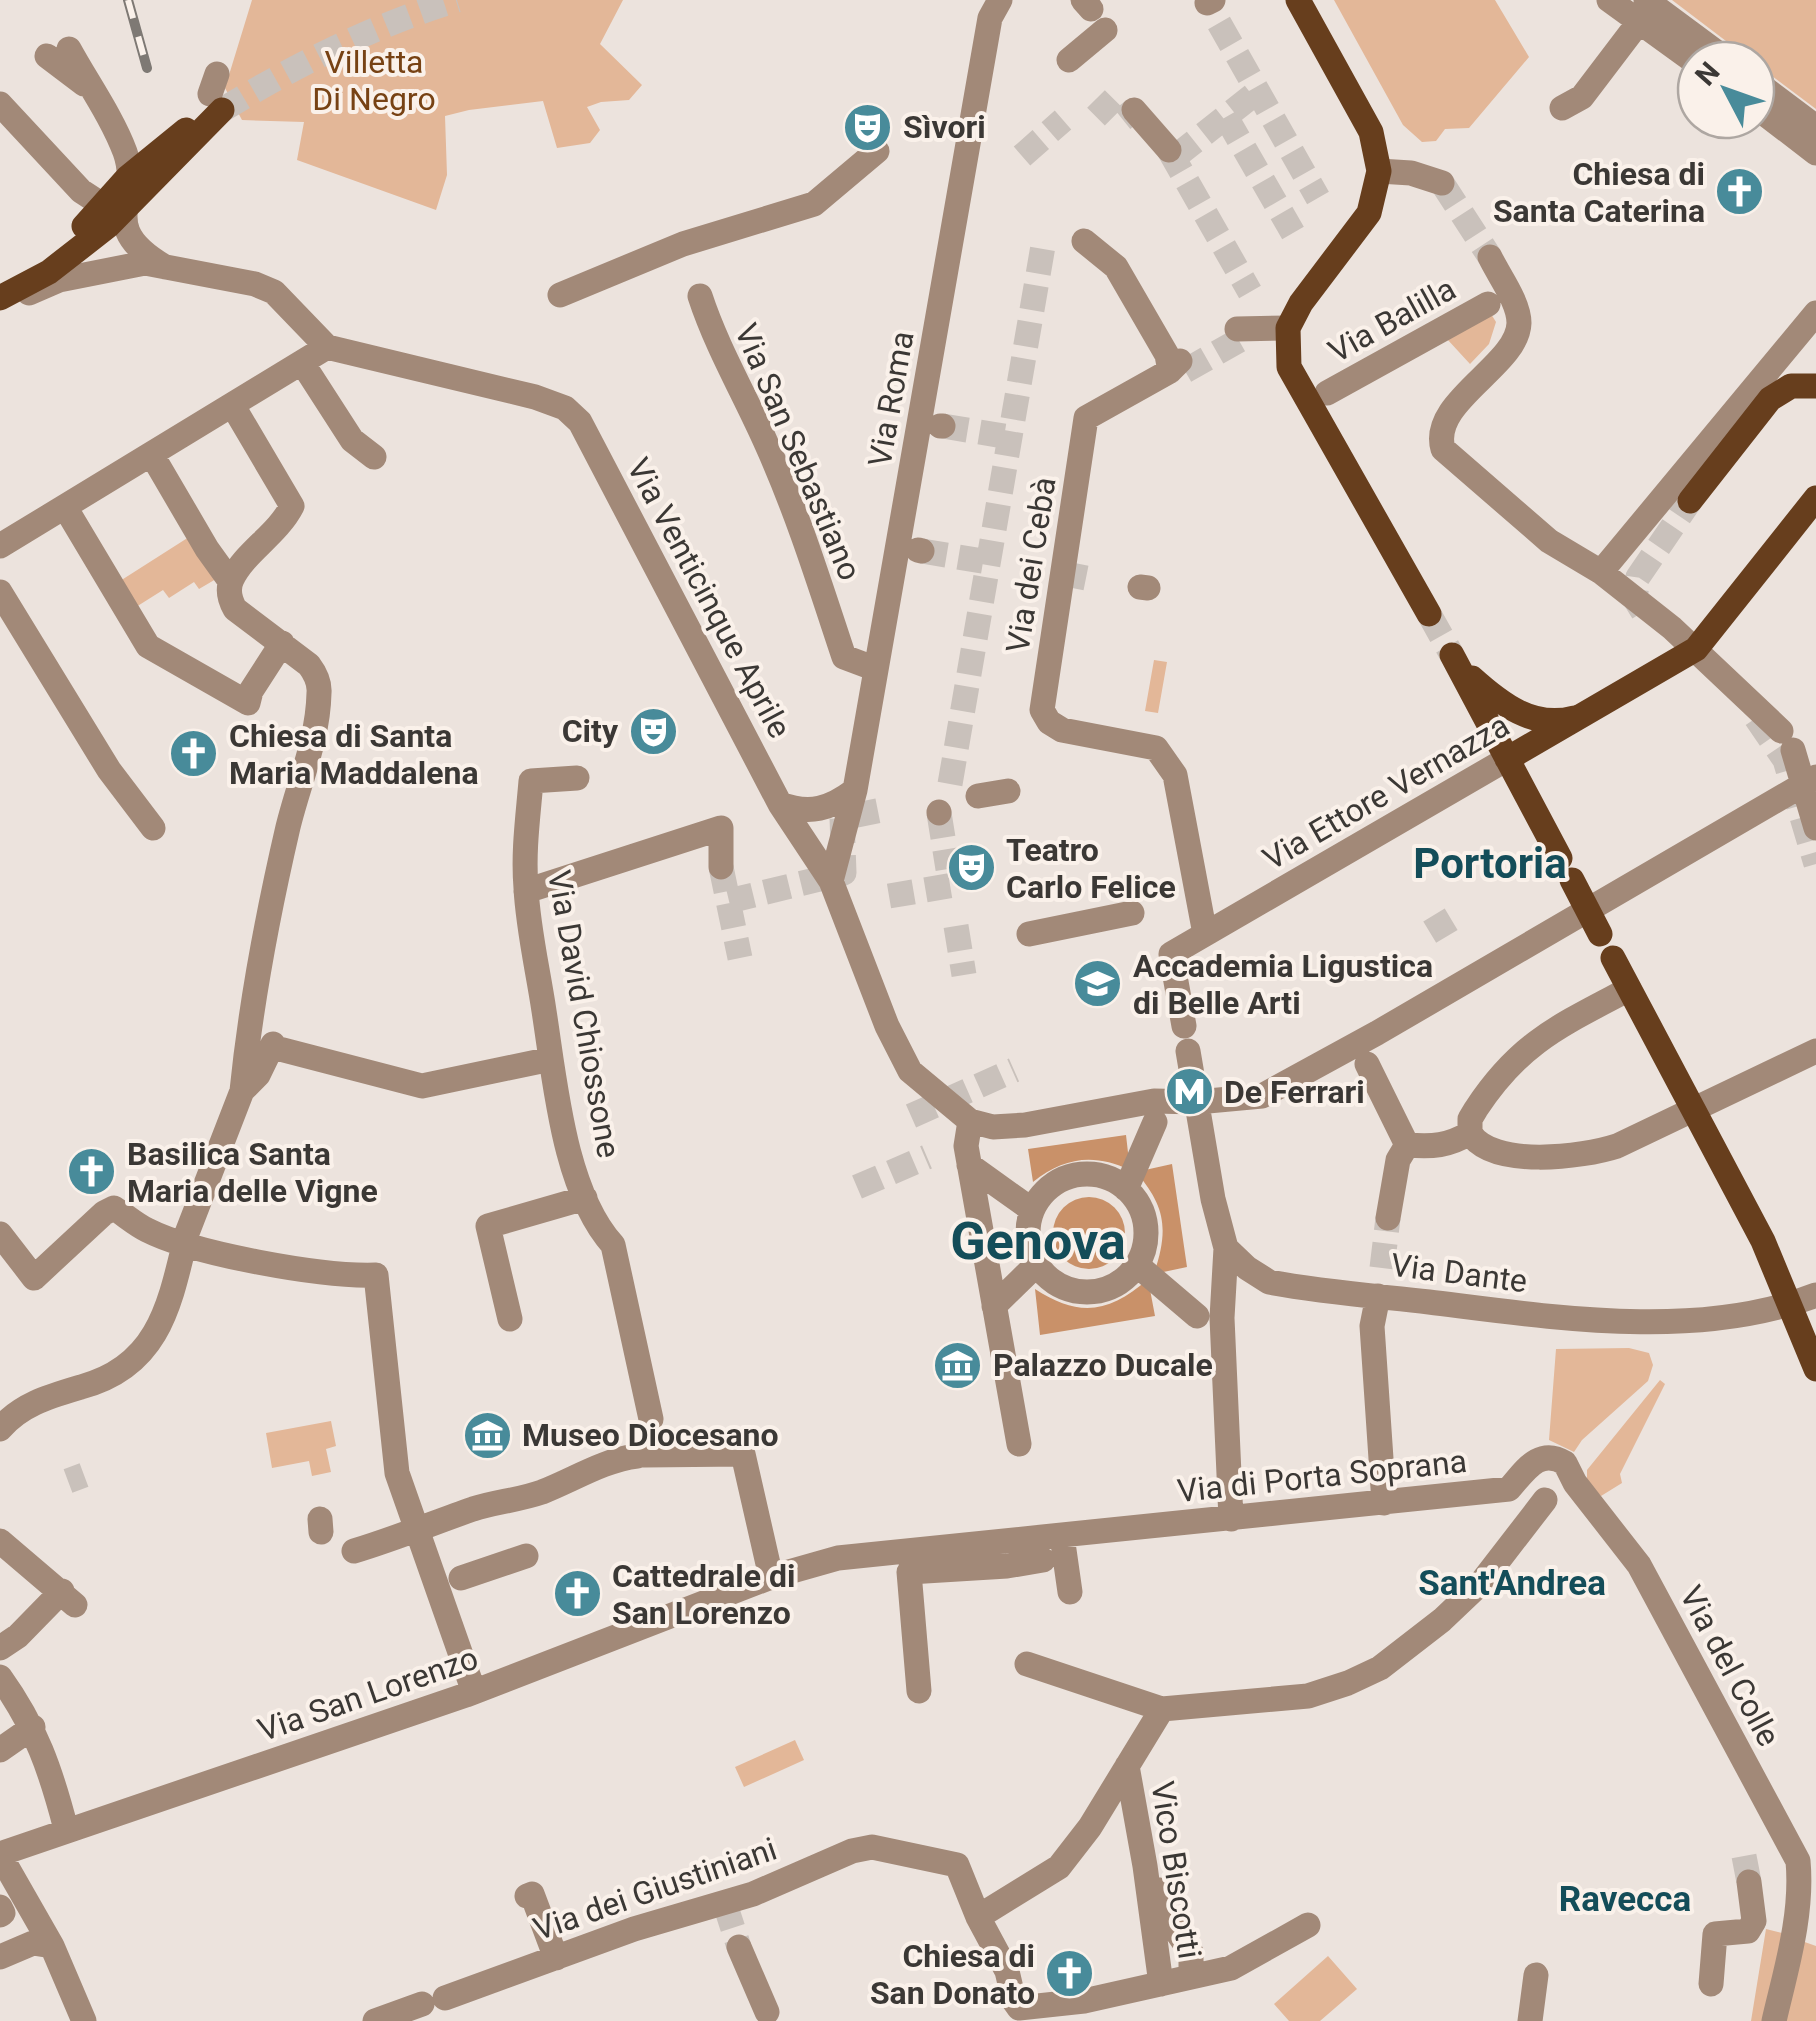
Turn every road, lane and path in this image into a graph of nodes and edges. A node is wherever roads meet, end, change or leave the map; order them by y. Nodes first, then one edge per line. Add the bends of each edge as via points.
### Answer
1 (1298, 0) edge
2 (1608, 0) edge
3 (992, 6) edge
4 (1642, 11) edge
5 (1093, 13) edge
6 (1692, 40) edge
7 (1676, 44) edge
8 (58, 52) dead end
9 (1069, 60) dead end
10 (1776, 97) edge
11 (0, 104) edge
12 (1562, 108) dead end
13 (1134, 110) tunnel mouth
14 (1776, 123) edge
15 (1816, 127) edge
16 (1169, 150) tunnel mouth
17 (877, 151) dead end
18 (1816, 154) edge
19 (1379, 171) junction
20 (127, 178) junction
21 (1442, 183) tunnel mouth
22 (104, 203) junction
23 (1084, 241) dead end
24 (1490, 258) tunnel mouth
25 (167, 269) junction
26 (560, 294) dead end
27 (700, 296) dead end
28 (0, 299) edge
29 (1488, 304) dead end
30 (1816, 313) edge
31 (1288, 328) junction
32 (1244, 333) tunnel mouth
33 (1816, 344) edge
34 (313, 357) junction
35 (1770, 368) junction
36 (1816, 386) edge
37 (1327, 393) dead end
38 (233, 406) junction
39 (152, 454) junction
40 (374, 457) dead end
41 (1690, 501) tunnel mouth
42 (64, 508) junction
43 (1813, 510) edge
44 (0, 546) edge
45 (1601, 572) junction
46 (230, 580) junction
47 (0, 592) edge
48 (1429, 614) tunnel mouth
49 (1696, 649) junction
50 (291, 650) junction
51 (876, 668) junction
52 (1582, 716) junction
53 (1507, 759) junction
54 (1810, 781) edge
55 (578, 786) dead end
56 (855, 790) junction
57 (1008, 791) dead end
58 (978, 796) dead end
59 (780, 804) junction
60 (153, 828) dead end
61 (1816, 828) edge
62 (721, 868) tunnel mouth
63 (832, 881) junction
64 (526, 891) junction
65 (1586, 908) junction
66 (1132, 913) dead end
67 (1028, 934) dead end
68 (1205, 934) junction
69 (1600, 934) dead end
70 (1613, 958) dead end
71 (1629, 989) junction
72 (1816, 1052) edge
73 (552, 1059) junction
74 (1367, 1064) dead end
75 (242, 1090) junction
76 (1197, 1102) junction
77 (1694, 1110) junction
78 (970, 1121) junction
79 (1156, 1122) dead end
80 (1470, 1133) junction
81 (1407, 1145) junction
82 (969, 1164) junction
83 (1126, 1189) junction
84 (585, 1198) junction
85 (1032, 1210) junction
86 (1388, 1218) tunnel mouth
87 (0, 1234) edge
88 (185, 1238) junction
89 (1226, 1248) junction
90 (1036, 1264) junction
91 (1137, 1265) junction
92 (1816, 1295) edge
93 (1378, 1296) junction
94 (994, 1306) junction
95 (1209, 1317) junction
96 (510, 1320) dead end
97 (1801, 1324) edge
98 (1816, 1368) edge
99 (9, 1420) edge
100 (1018, 1444) dead end
101 (650, 1446) junction
102 (1569, 1472) junction
103 (1384, 1502) junction
104 (1231, 1520) junction
105 (416, 1532) junction
106 (0, 1541) edge
107 (1049, 1545) junction
108 (354, 1551) dead end
109 (526, 1556) dead end
110 (461, 1578) dead end
111 (762, 1581) junction
112 (1070, 1592) dead end
113 (7, 1643) edge
114 (1027, 1664) dead end
115 (0, 1678) edge
116 (919, 1691) dead end
117 (474, 1692) junction
118 (1162, 1709) junction
119 (33, 1727) junction
120 (0, 1750) edge
121 (1127, 1766) junction
122 (66, 1829) junction
123 (0, 1855) edge
124 (1154, 1870) dead end
125 (1749, 1882) tunnel mouth
126 (530, 1895) dead end
127 (7, 1905) edge
128 (978, 1917) junction
129 (1754, 1921) junction
130 (1308, 1925) dead end
131 (1795, 1929) junction
132 (52, 1946) junction
133 (739, 1947) tunnel mouth
134 (0, 1956) edge
135 (556, 1958) junction
136 (1536, 1974) dead end
137 (1191, 1977) junction
138 (1161, 1984) junction
139 (1711, 1984) dead end
140 (1090, 2011) edge
141 (767, 2012) dead end
142 (84, 2021) edge
143 (376, 2021) edge
144 (1530, 2021) edge
145 (1774, 2021) edge

1 - 19 main road via 1371,132
2 - 4 street
3 - 51 street, Via Roma
4 - 6 street
4 - 7 street
4 - 12 street via 1582,97
5 - 9 street
8 - 20 street via 92,90 126,155
10 - 15 street
11 - 22 street
13 - 16 street
14 - 18 street
17 - 26 street via 814,204 683,244
19 - 21 street
19 - 31 main road via 1369,213
20 - 22 main road
20 - 22 main road via 222,110
22 - 25 street via 134,244
22 - 28 main road
23 - 68 street, Via dei Cebà via 1116,267 1179,368 1086,418 1042,710 1062,730 1156,748 1175,775
24 - 45 street via 1516,309 1517,330 1448,418 1440,439 1549,541
25 - 28 street via 145,263 114,267
25 - 34 street via 264,287 288,306
27 - 51 street, Via San Sebastiano via 768,446 844,657
29 - 37 street, Via Balilla
30 - 35 street
31 - 32 street
31 - 48 main road via 1289,367
33 - 35 street
34 - 38 street
34 - 40 street via 352,440
34 - 59 street, Via Venticinque Aprile via 535,398 565,408 580,422
35 - 45 street
36 - 41 main road via 1791,386 1770,399
38 - 39 street
38 - 46 street via 292,506
39 - 42 street
39 - 46 street
42 - 44 street
42 - 50 street via 148,646 248,702 250,691
43 - 49 main road
45 - 49 street
46 - 50 street via 235,610
47 - 60 street
49 - 52 main road, Via Ettore Vernazza
49 - 54 street via 1787,741
50 - 75 street via 309,664 319,685 315,726 289,822
51 - 56 street, Via Roma
52 - 53 main road, Via Ettore Vernazza
52 - 53 main road via 1532,718 1508,708 1455,660
53 - 65 main road
53 - 68 street, Via Ettore Vernazza
54 - 61 street
54 - 65 street
55 - 64 street, Via David Chiossone via 536,780 524,847
56 - 59 street via 815,810
56 - 63 street
57 - 58 street
59 - 63 street, Via Venticinque Aprile
62 - 64 street via 721,828
63 - 78 street, Via Venticinque Aprile via 886,1026 910,1071
64 - 73 street, Via David Chiossone
65 - 69 main road
65 - 76 street via 1262,1096
66 - 67 street
68 - 76 street, Via Ettore Vernazza via 1171,954
70 - 71 main road
71 - 77 main road
71 - 80 street via 1519,1054 1476,1109
72 - 77 street
73 - 75 street via 422,1086 273,1046
73 - 84 street, Via David Chiossone
74 - 81 street
75 - 88 street
76 - 78 street via 1154,1101 1026,1125
76 - 89 street, Via Ettore Vernazza
77 - 80 street via 1578,1157 1492,1150
77 - 97 main road
78 - 82 street
79 - 83 street
80 - 81 street via 1435,1147
81 - 86 street
82 - 85 street
82 - 94 street
83 - 85 street via 1076,1174 1043,1193
83 - 91 street via 1146,1229
84 - 96 street via 488,1226
84 - 101 street, Via David Chiossone via 614,1244
85 - 90 street via 1028,1232
87 - 88 street via 34,1278 114,1208 148,1231
88 - 99 street via 156,1334 135,1360 113,1377 51,1395
88 - 105 street via 307,1270 376,1275 397,1473
89 - 93 street, Via Dante via 1269,1282
89 - 95 street, Via Ettore Vernazza
90 - 91 street via 1052,1282 1088,1292 1124,1279
90 - 94 street
91 - 95 street
92 - 97 street, Via Dante
93 - 97 street, Via Dante via 1528,1314
93 - 103 street via 1372,1326
94 - 100 street
95 - 104 street, Via Ettore Vernazza
97 - 98 main road
101 - 105 street via 578,1478
101 - 111 street via 742,1454 756,1506
102 - 103 street, Via di Porta Soprana via 1557,1458 1539,1458 1509,1489
102 - 118 street via 1481,1582 1380,1668 1308,1696
102 - 131 street, Via del Colle via 1639,1565 1792,1845 1800,1880
103 - 104 street, Via di Porta Soprana
104 - 107 street, Via di Porta Soprana
105 - 108 street
105 - 117 street
106 - 113 street via 68,1598
107 - 111 street, Via San Lorenzo via 838,1558
107 - 112 street
107 - 116 street via 1007,1566 909,1572
109 - 110 street
111 - 117 street, Via San Lorenzo
114 - 118 street
115 - 119 street
117 - 122 street, Via San Lorenzo
118 - 121 street
119 - 120 street
119 - 122 street
121 - 128 street via 1059,1866
121 - 138 street, Vico Biscotti
122 - 123 street, Via San Lorenzo
123 - 127 street
124 - 137 street via 1167,1918 1191,1952
125 - 129 street
126 - 135 street
127 - 132 street
128 - 135 street, Via dei Giustiniani via 957,1865 872,1848
128 - 140 street via 1019,2008
129 - 131 street
129 - 139 street via 1748,1931 1715,1934
130 - 137 street via 1231,1968
131 - 145 street, Via del Colle
132 - 134 street via 32,1942
132 - 142 street
133 - 141 street
135 - 143 street, Via dei Giustiniani
136 - 144 street
137 - 138 street
138 - 140 street

